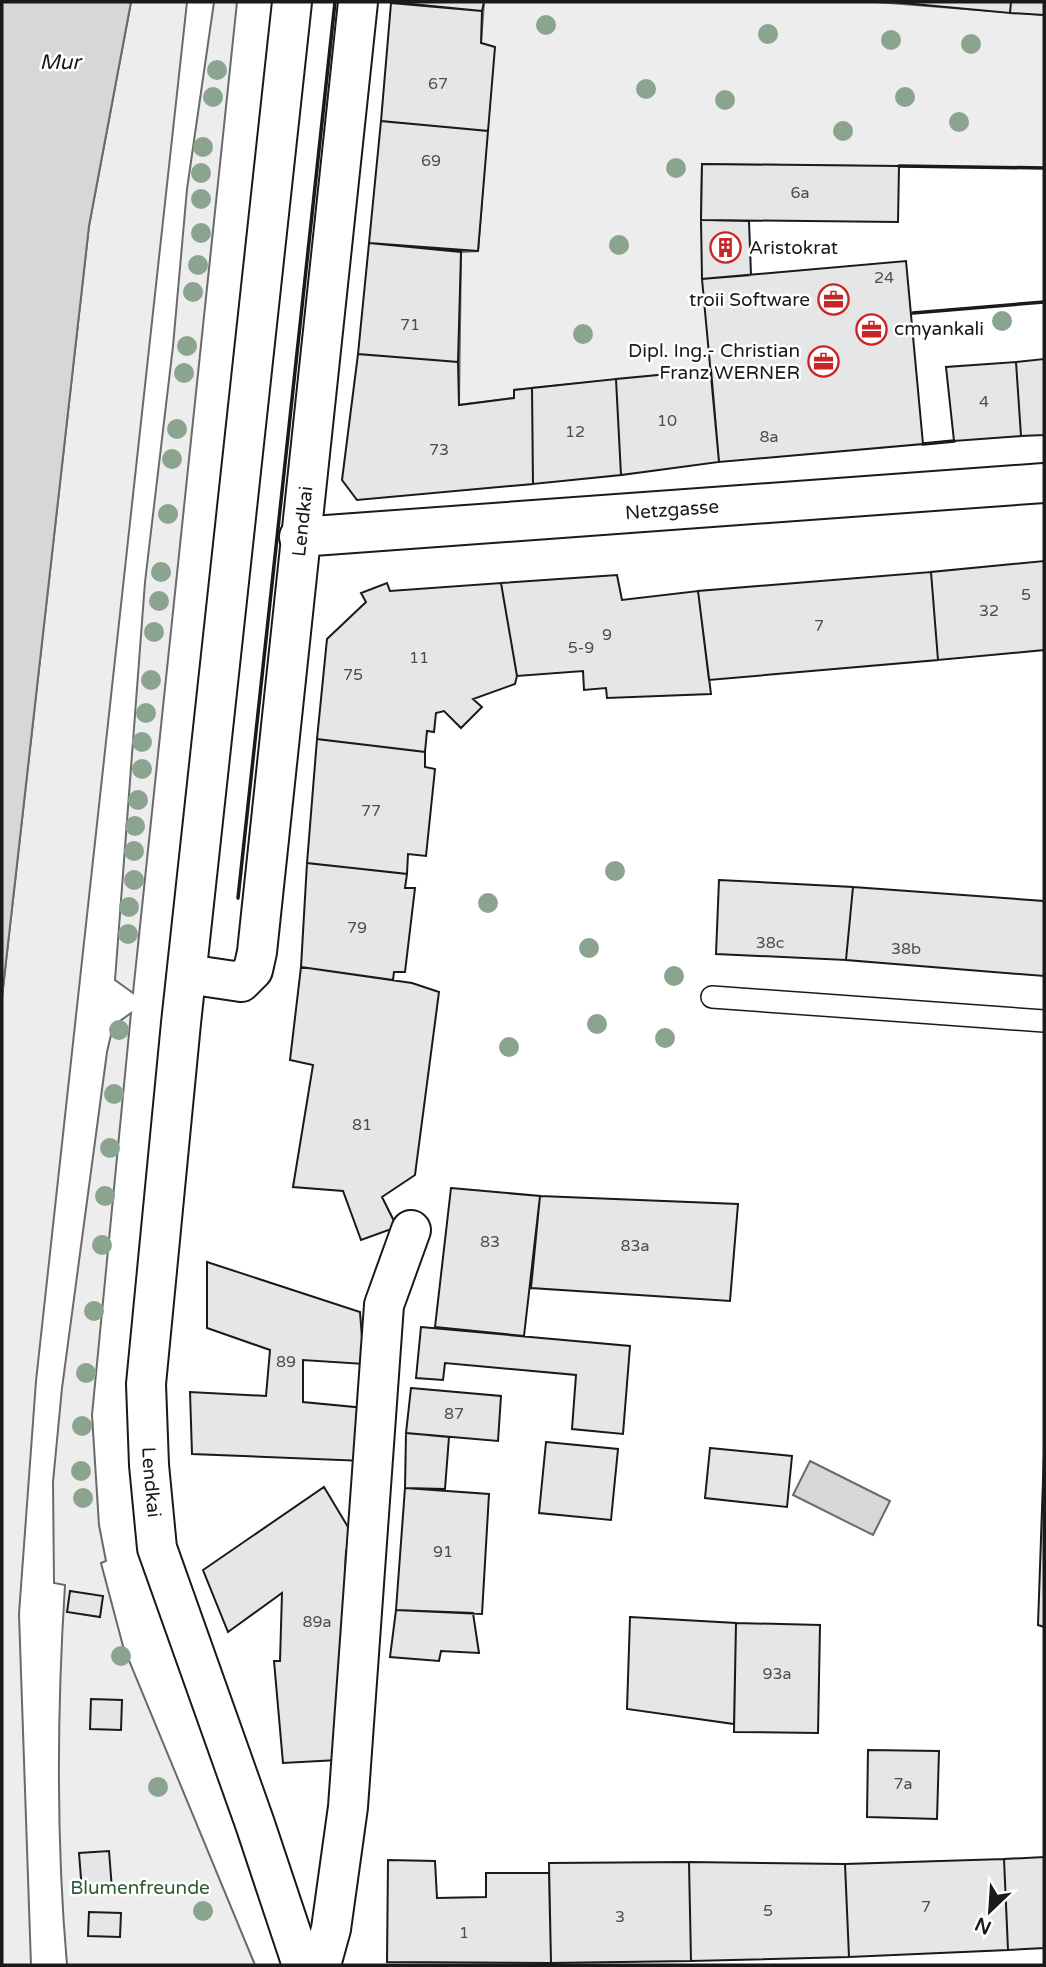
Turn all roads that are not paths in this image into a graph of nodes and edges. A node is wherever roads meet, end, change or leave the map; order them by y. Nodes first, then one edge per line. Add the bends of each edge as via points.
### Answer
1 (292, 2) edge
2 (358, 2) edge
3 (1044, 483) edge
4 (299, 537) junction
5 (187, 974) junction
6 (712, 997) dead end
7 (1044, 1021) edge
8 (411, 1230) dead end
9 (302, 1965) edge
10 (321, 1965) edge

1 - 5 street, Lendkai
2 - 4 street, Lendkai
3 - 4 street, Netzgasse
4 - 5 street, Lendkai via 253,970 241,982
5 - 9 street, Lendkai via 146,1384 157,1548
6 - 7 lane
8 - 10 street via 384,1305 348,1807 331,1929

